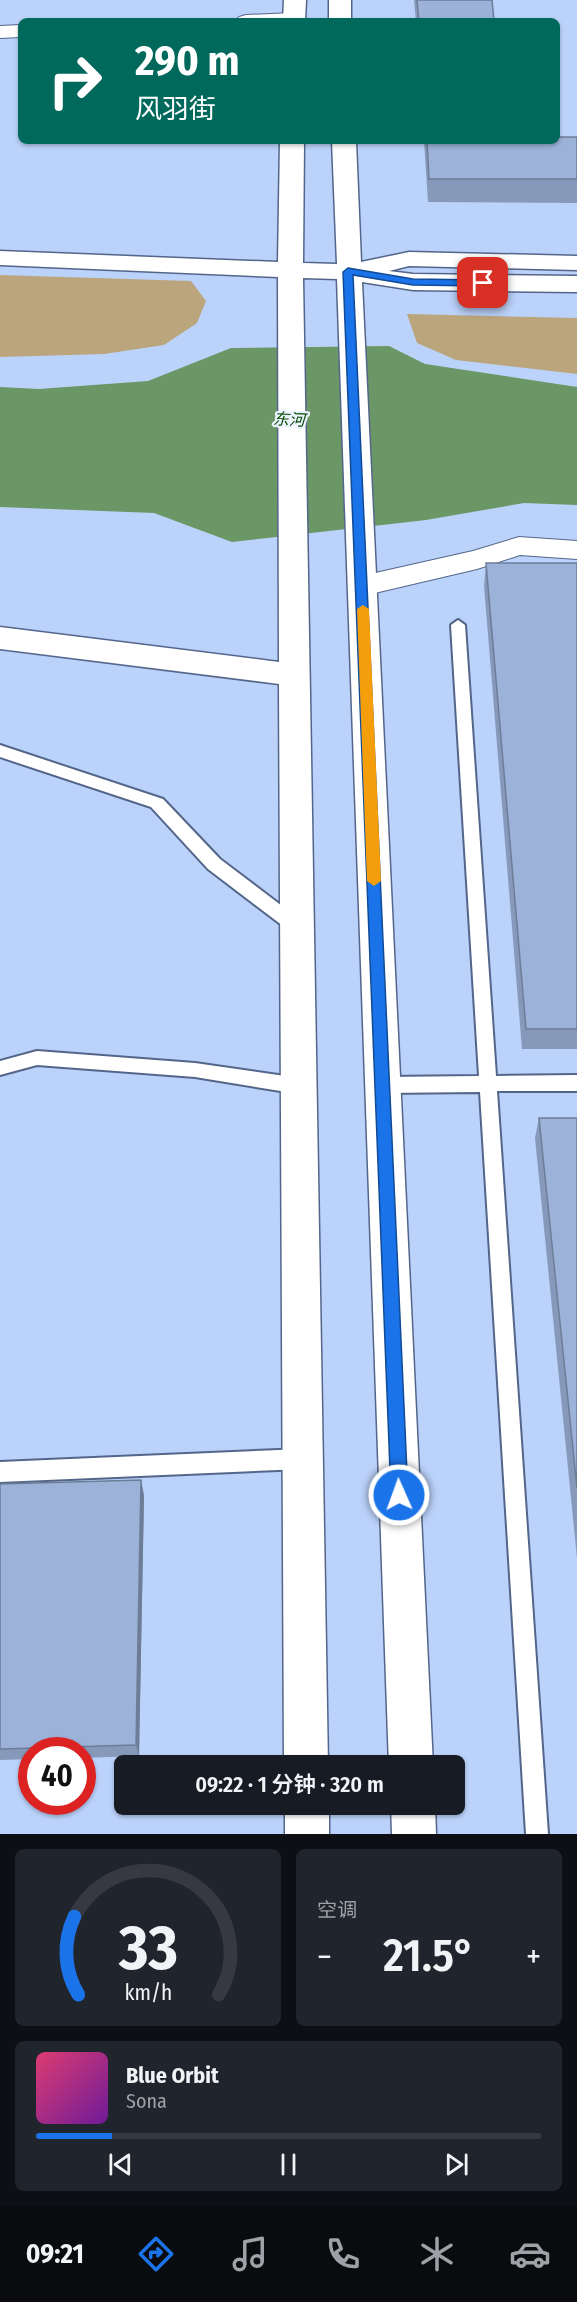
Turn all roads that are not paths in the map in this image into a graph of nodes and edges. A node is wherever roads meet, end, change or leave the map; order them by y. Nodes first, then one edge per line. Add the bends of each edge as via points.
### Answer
1 (340, 0) edge
2 (294, 13) edge
3 (264, 18) edge
4 (340, 18) edge
5 (18, 31) edge
6 (0, 32) edge
7 (292, 144) edge
8 (344, 144) edge
9 (0, 258) edge
10 (577, 263) edge
11 (290, 270) junction
12 (348, 272) junction
13 (577, 284) edge
14 (577, 550) edge
15 (361, 569) junction
16 (458, 625) dead end
17 (0, 638) edge
18 (295, 675) junction
19 (0, 751) edge
20 (297, 927) junction
21 (0, 1068) edge
22 (488, 1083) junction
23 (577, 1083) edge
24 (383, 1085) junction
25 (299, 1086) junction
26 (303, 1459) junction
27 (0, 1472) edge
28 (306, 1755) edge
29 (411, 1755) edge
30 (307, 1815) edge
31 (413, 1815) edge
32 (307, 1834) edge
33 (414, 1834) edge
34 (537, 1834) edge

1 - 4 street
2 - 3 street
5 - 6 street
7 - 11 street
8 - 12 street
9 - 11 street
10 - 12 street via 409,259
11 - 12 street
11 - 18 street
12 - 13 street via 413,282
12 - 15 street
14 - 15 street via 519,546 477,560
15 - 24 street
16 - 22 lane
17 - 18 street
18 - 20 street
19 - 20 lane via 157,802 214,864
20 - 25 street
21 - 25 lane via 37,1058 195,1070
22 - 23 lane
22 - 24 lane
22 - 34 lane
24 - 29 street
25 - 26 street
26 - 27 lane
26 - 28 street
30 - 32 street
31 - 33 street

